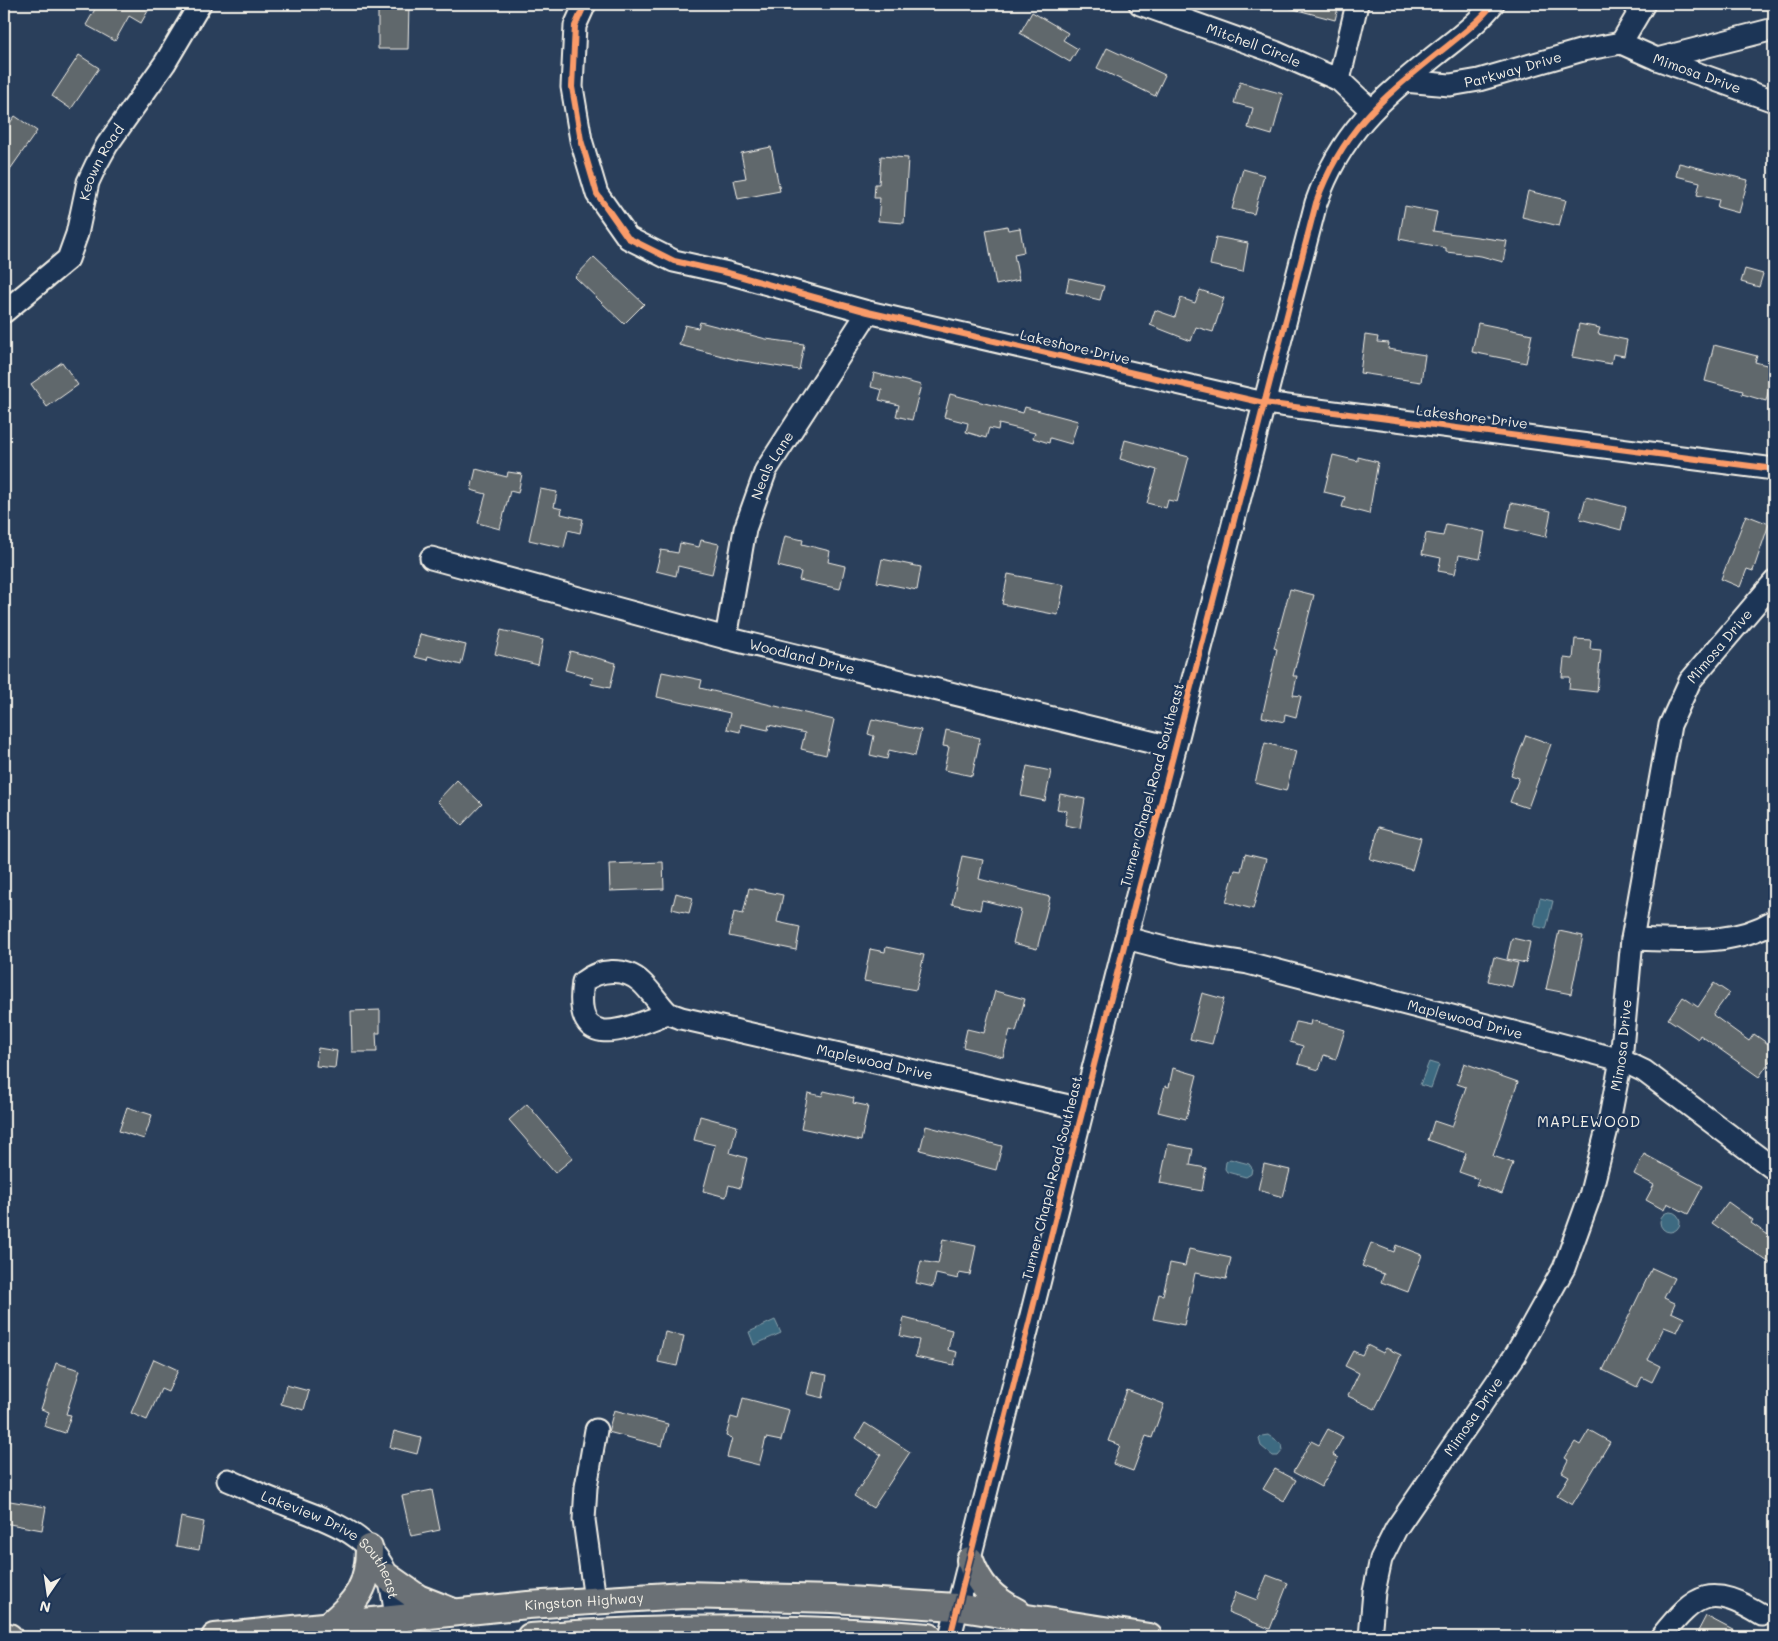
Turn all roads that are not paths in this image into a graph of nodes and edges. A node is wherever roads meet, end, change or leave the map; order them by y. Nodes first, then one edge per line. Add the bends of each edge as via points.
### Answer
1 (200, 4) edge
2 (585, 4) edge
3 (1140, 4) edge
4 (1357, 4) edge
5 (1493, 4) edge
6 (1644, 4) edge
7 (1774, 28) edge
8 (1622, 43) junction
9 (1657, 59) junction
10 (1339, 80) junction
11 (1404, 81) junction
12 (1774, 101) edge
13 (1372, 110) junction
14 (4, 312) edge
15 (868, 312) junction
16 (1264, 403) junction
17 (1774, 469) edge
18 (432, 558) dead end
19 (1774, 582) edge
20 (726, 638) junction
21 (1175, 748) junction
22 (1774, 921) edge
23 (1126, 938) junction
24 (1632, 939) junction
25 (668, 1013) dead end
26 (1621, 1060) junction
27 (1082, 1109) junction
28 (1774, 1169) edge
29 (596, 1430) dead end
30 (228, 1480) dead end
31 (369, 1548) junction
32 (970, 1560) junction
33 (388, 1577) junction
34 (595, 1600) junction
35 (956, 1607) junction
36 (454, 1612) junction
37 (1762, 1615) dead end
38 (1024, 1616) junction
39 (329, 1625) junction
40 (397, 1628) edge
41 (862, 1635) edge
42 (4, 1636) edge
43 (9, 1637) edge
44 (215, 1637) edge
45 (530, 1637) edge
46 (929, 1637) edge
47 (950, 1637) edge
48 (1149, 1637) edge
49 (1370, 1637) edge
50 (1661, 1637) edge

1 - 14 street, Keown Road via 165,63 96,165 88,182 68,259
2 - 15 street, Lakeshore Drive via 575,26 572,87 581,140 597,194 628,238 674,260
3 - 10 street, Mitchell Circle via 1275,52
4 - 10 street
5 - 11 street, Turner Chapel Road Southeast
6 - 8 street
7 - 9 street
8 - 9 street, Mimosa Drive
8 - 11 street, Parkway Drive via 1583,50 1479,80 1450,85
9 - 12 street, Mimosa Drive
10 - 13 street, Mitchell Circle
11 - 13 street, Turner Chapel Road Southeast
13 - 16 street, Turner Chapel Road Southeast via 1345,143 1324,182
15 - 16 street, Lakeshore Drive
15 - 20 street, Neals Lane via 766,470 745,529
16 - 17 street, Lakeshore Drive
16 - 21 street, Turner Chapel Road Southeast
18 - 20 street, Woodland Drive
19 - 24 street, Mimosa Drive via 1690,681 1670,725
20 - 21 street, Woodland Drive
21 - 23 street, Turner Chapel Road Southeast
22 - 24 street via 1718,940
23 - 26 street, Maplewood Drive via 1184,953 1248,963
23 - 27 street, Turner Chapel Road Southeast
24 - 26 street, Mimosa Drive
25 - 27 street, Maplewood Drive
26 - 28 street, Maplewood Drive via 1644,1071
26 - 49 street, Mimosa Drive via 1590,1196 1564,1268 1516,1354 1392,1537 1381,1559
27 - 32 street, Turner Chapel Road Southeast
29 - 34 street via 584,1520
30 - 31 street, Lakeview Drive Southeast via 333,1522 358,1536
31 - 33 street, Lakeview Drive Southeast
31 - 39 main road via 368,1571 361,1591 348,1609
32 - 35 street, Turner Chapel Road Southeast
32 - 38 main road via 982,1586 1003,1605
33 - 36 main road via 418,1598
33 - 40 street, Lakeview Drive Southeast
34 - 35 main road, Kingston Highway via 684,1595 770,1596
34 - 36 main road, Kingston Highway
35 - 38 main road, Kingston Highway
35 - 47 street, Turner Chapel Road Southeast
36 - 40 main road, Kingston Highway
37 - 50 street via 1736,1600 1712,1594 1688,1606
38 - 48 main road
39 - 40 main road, Kingston Highway
39 - 44 main road, Kingston Highway
41 - 45 main road via 663,1629
41 - 46 main road
42 - 43 main road

